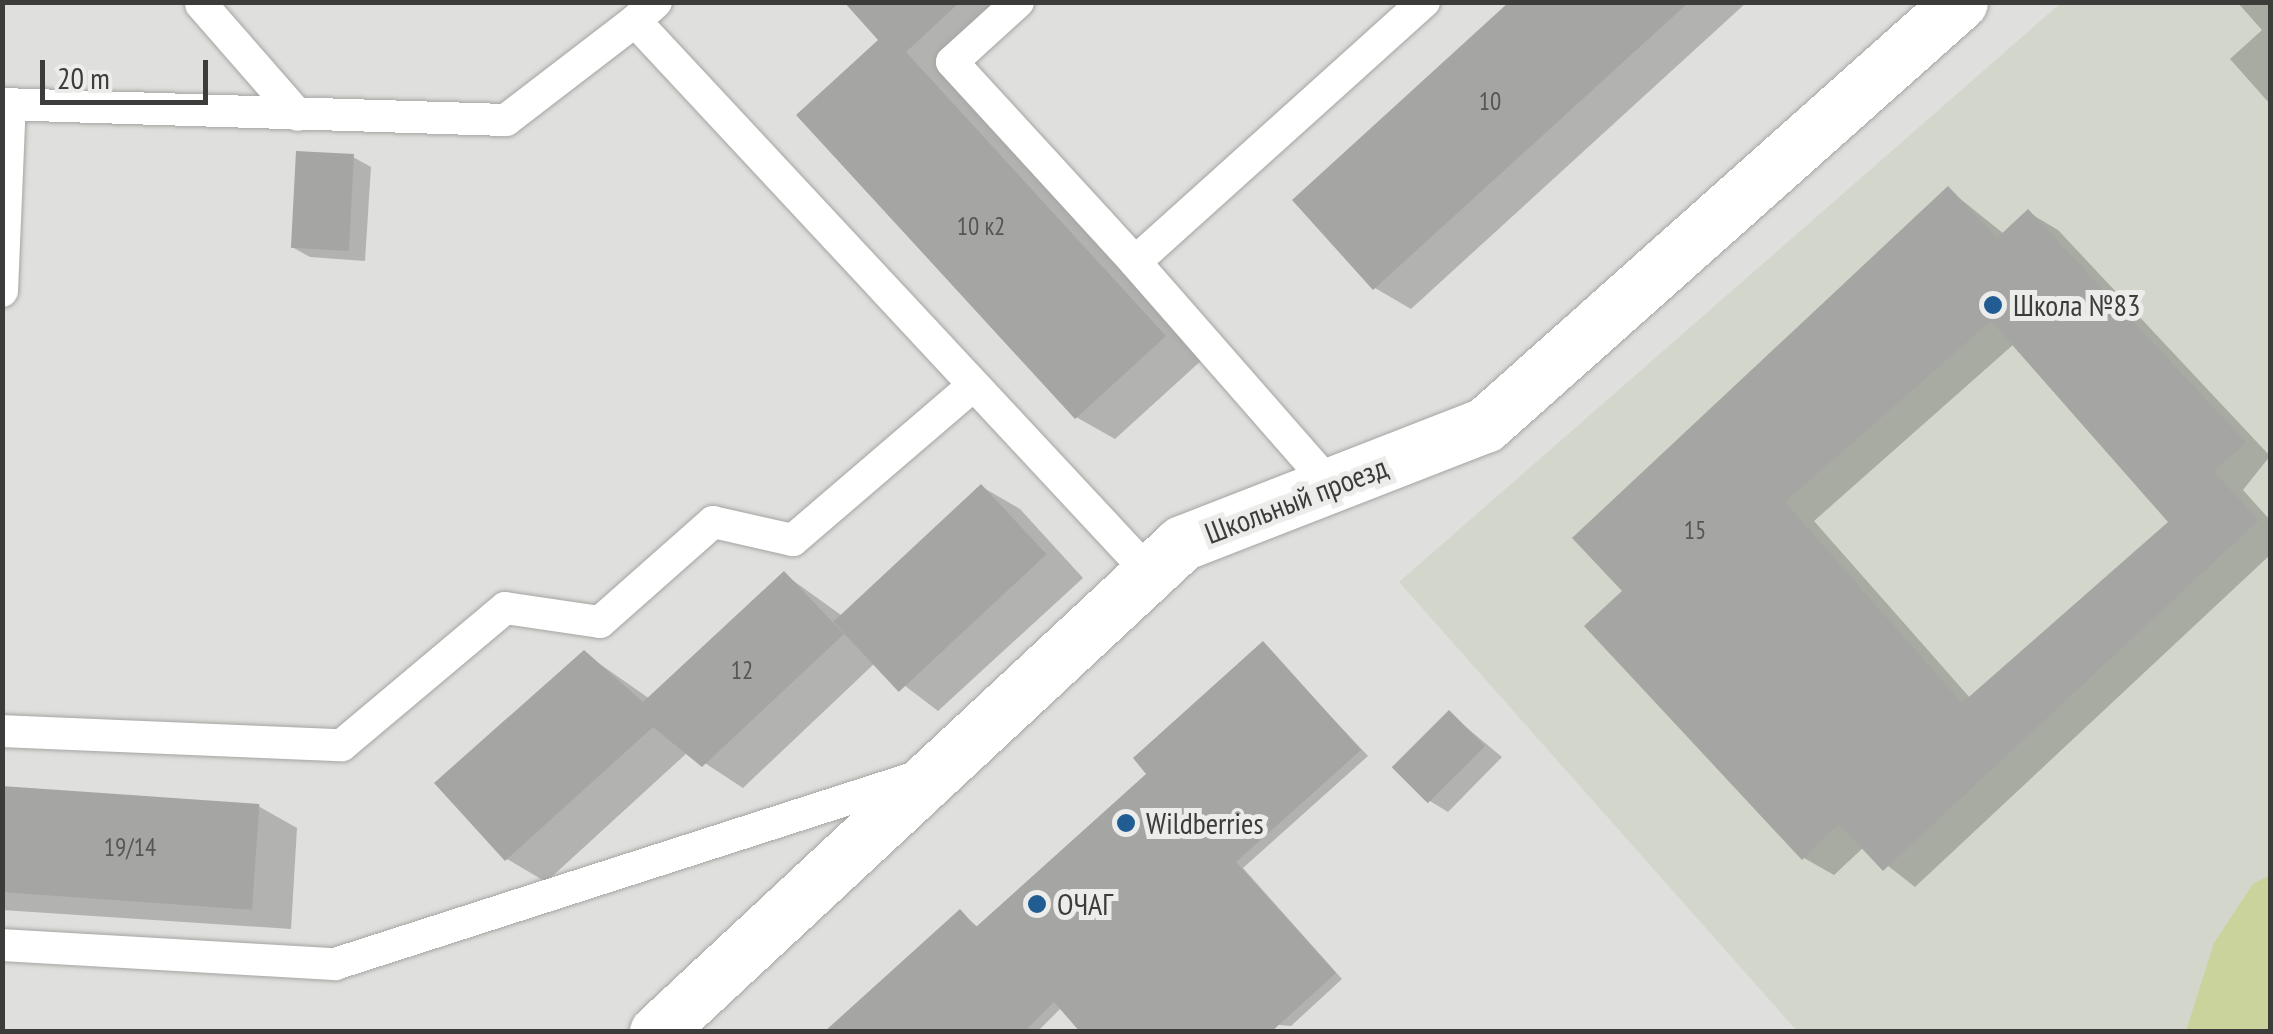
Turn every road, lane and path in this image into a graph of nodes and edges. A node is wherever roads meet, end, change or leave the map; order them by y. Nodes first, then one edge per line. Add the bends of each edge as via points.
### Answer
1 (1018, 2) edge
2 (1424, 2) edge
3 (1960, 2) edge
4 (190, 3) edge
5 (646, 12) edge
6 (6, 104) edge
7 (298, 115) junction
8 (1136, 262) junction
9 (2, 291) edge
10 (974, 385) junction
11 (1333, 488) junction
12 (1151, 575) junction
13 (2, 731) edge
14 (938, 770) junction
15 (2, 944) edge
16 (656, 1032) edge

1 - 8 lane via 952,62
2 - 8 lane
3 - 11 street, Школьный проезд via 1484,425
4 - 7 lane
5 - 7 lane via 506,120
5 - 10 lane
6 - 7 lane
6 - 9 lane
8 - 11 lane
10 - 12 lane
10 - 13 lane via 793,540 713,522 600,622 505,608 342,745
11 - 12 street, Школьный проезд via 1182,543
12 - 14 street, Школьный проезд
14 - 15 lane via 335,964
14 - 16 street, Школьный проезд

